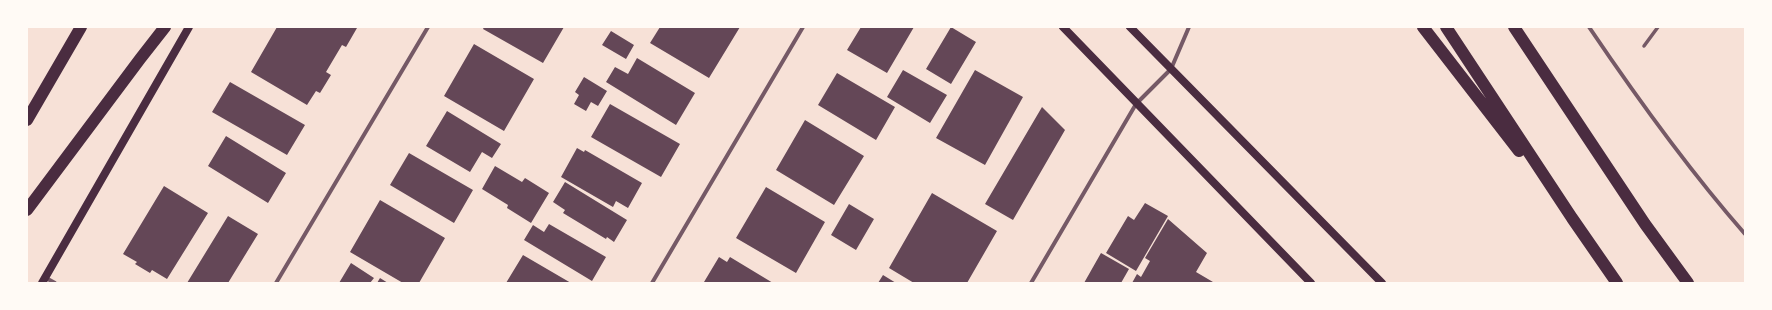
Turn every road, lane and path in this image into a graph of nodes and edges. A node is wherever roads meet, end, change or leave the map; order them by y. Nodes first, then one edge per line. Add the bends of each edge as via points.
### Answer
1 (81, 27) edge
2 (165, 27) edge
3 (189, 27) edge
4 (428, 27) edge
5 (803, 27) edge
6 (1063, 27) edge
7 (1130, 27) edge
8 (1190, 27) edge
9 (1423, 27) edge
10 (1446, 27) edge
11 (1514, 27) edge
12 (1522, 27) edge
13 (1589, 27) edge
14 (1658, 27) edge
15 (1644, 46) dead end
16 (1171, 69) junction
17 (1136, 104) junction
18 (1566, 104) junction
19 (27, 120) edge
20 (27, 210) edge
21 (1572, 218) junction
22 (1745, 234) edge
23 (44, 280) edge
24 (55, 283) edge
25 (276, 283) edge
26 (652, 283) edge
27 (1031, 283) edge
28 (1311, 283) edge
29 (1382, 283) edge
30 (1617, 283) edge
31 (1688, 283) edge

1 - 19 highway
2 - 20 highway
3 - 23 main road
4 - 25 street
5 - 26 street
6 - 17 main road
7 - 16 main road
8 - 16 street
9 - 21 highway
10 - 21 highway
11 - 18 highway
12 - 18 highway
13 - 22 street via 1618,71 1708,192
14 - 15 street
16 - 17 street
16 - 29 main road
17 - 27 street
17 - 28 main road
18 - 31 highway via 1641,218
21 - 30 highway
23 - 24 street

